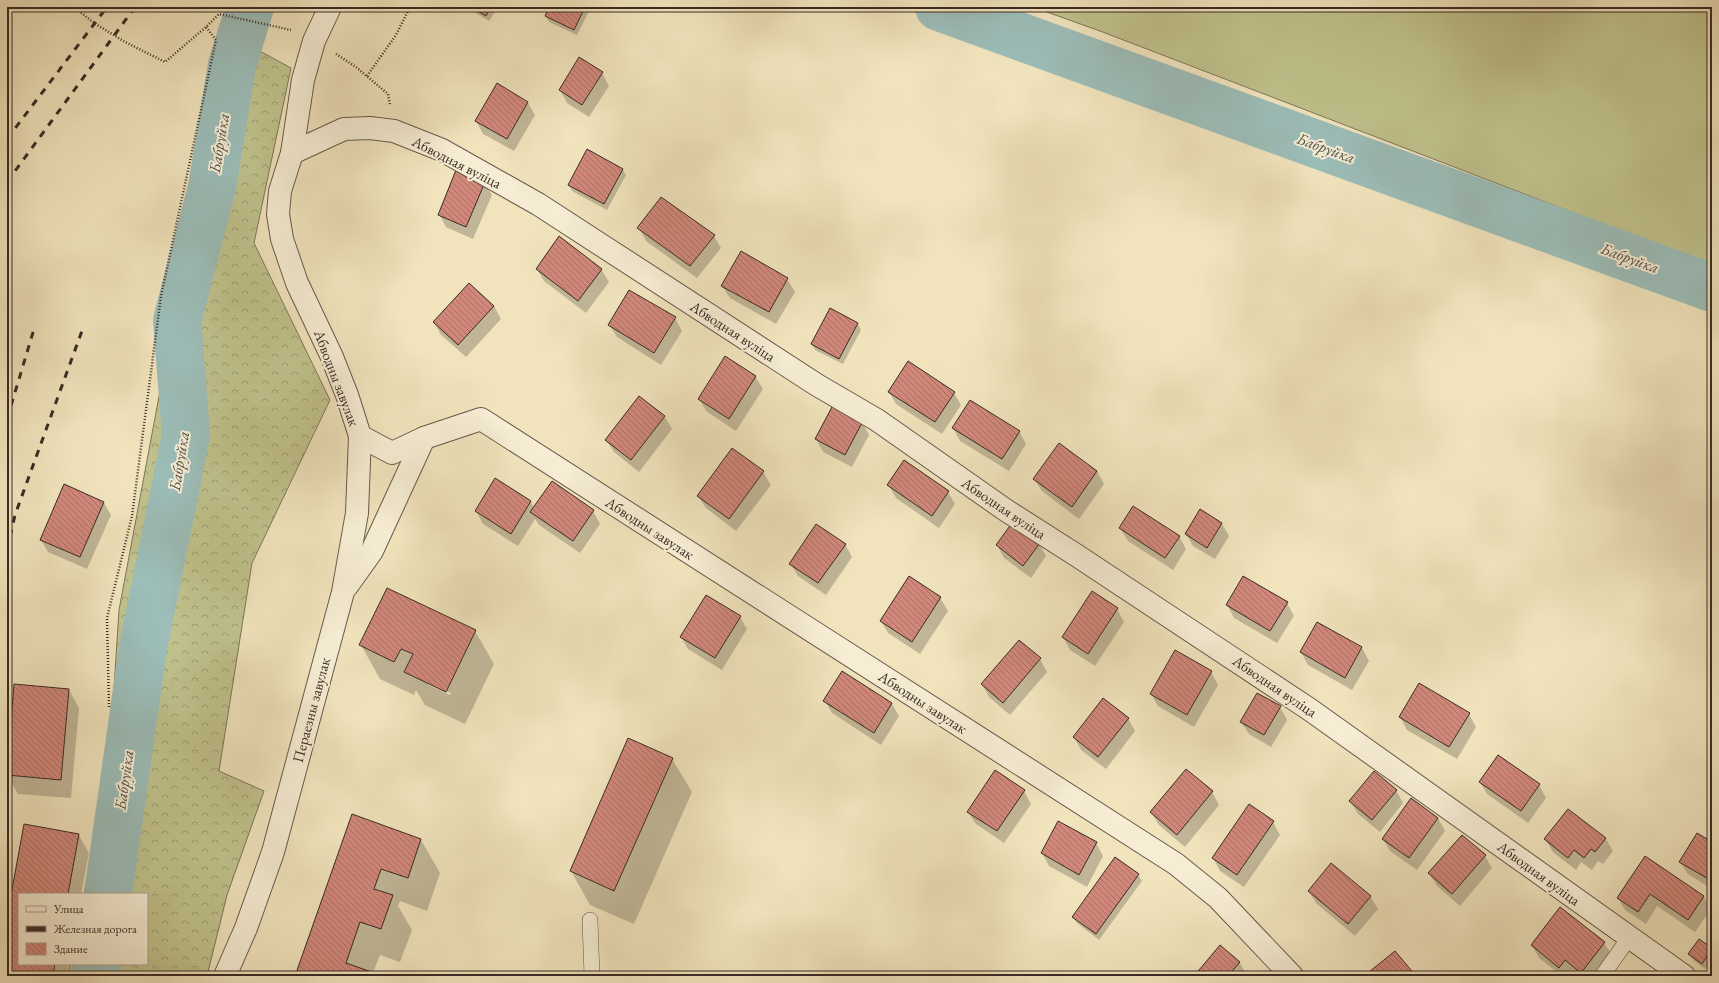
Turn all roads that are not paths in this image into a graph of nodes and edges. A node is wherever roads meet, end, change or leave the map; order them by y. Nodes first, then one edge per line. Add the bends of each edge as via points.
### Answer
1 (330, 7) edge
2 (292, 153) junction
3 (360, 436) junction
4 (424, 438) junction
5 (343, 592) junction
6 (590, 920) dead end
7 (1629, 938) junction
8 (225, 976) edge
9 (592, 976) edge
10 (1292, 976) edge
11 (1602, 976) edge
12 (1684, 976) edge

1 - 2 street, Абводны завулак via 314,41 303,80
2 - 3 street, Абводны завулак via 280,191 278,214 282,239 297,283 340,376
2 - 7 street, Абводная вуліца via 344,129 370,128 394,131 442,150 538,204 792,369 877,420 1007,511 1352,737
3 - 4 street, Абводны завулак via 392,453
3 - 5 street, Пераезны завулак via 357,513
4 - 5 street via 372,551
4 - 10 street, Абводны завулак via 481,419 1176,864 1218,898
5 - 8 street, Пераезны завулак via 272,852 246,928
6 - 9 lane
7 - 11 lane
7 - 12 street, Абводная вуліца

